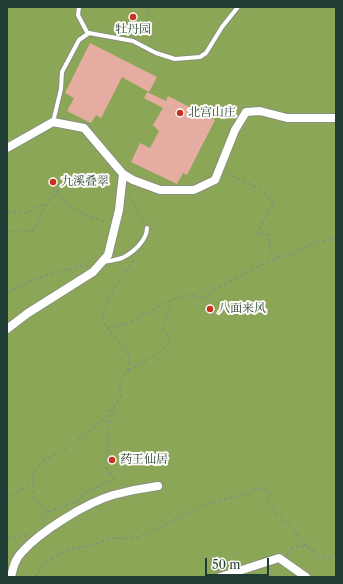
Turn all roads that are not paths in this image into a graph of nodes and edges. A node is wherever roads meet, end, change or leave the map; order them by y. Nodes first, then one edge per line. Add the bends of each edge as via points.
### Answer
1 (78, 7) edge
2 (238, 7) edge
3 (88, 34) junction
4 (336, 118) edge
5 (53, 122) junction
6 (7, 148) edge
7 (123, 174) junction
8 (147, 228) road end
9 (101, 263) junction
10 (7, 329) edge
11 (158, 486) dead end
12 (11, 577) edge
13 (220, 577) edge
14 (306, 577) edge

1 - 3 lane via 78,15
2 - 3 lane via 206,53 200,57 175,59 133,41
3 - 5 lane via 79,40 62,72 61,89
4 - 7 street via 287,118 260,111 246,112 235,130 215,180 194,190 160,190
5 - 6 street
5 - 7 street via 84,128
7 - 9 street via 119,210 108,255
8 - 9 lane via 147,233 134,250 122,258
9 - 10 street via 93,272
11 - 12 street via 112,496 79,510 50,528 22,552 14,565
13 - 14 street via 279,558

